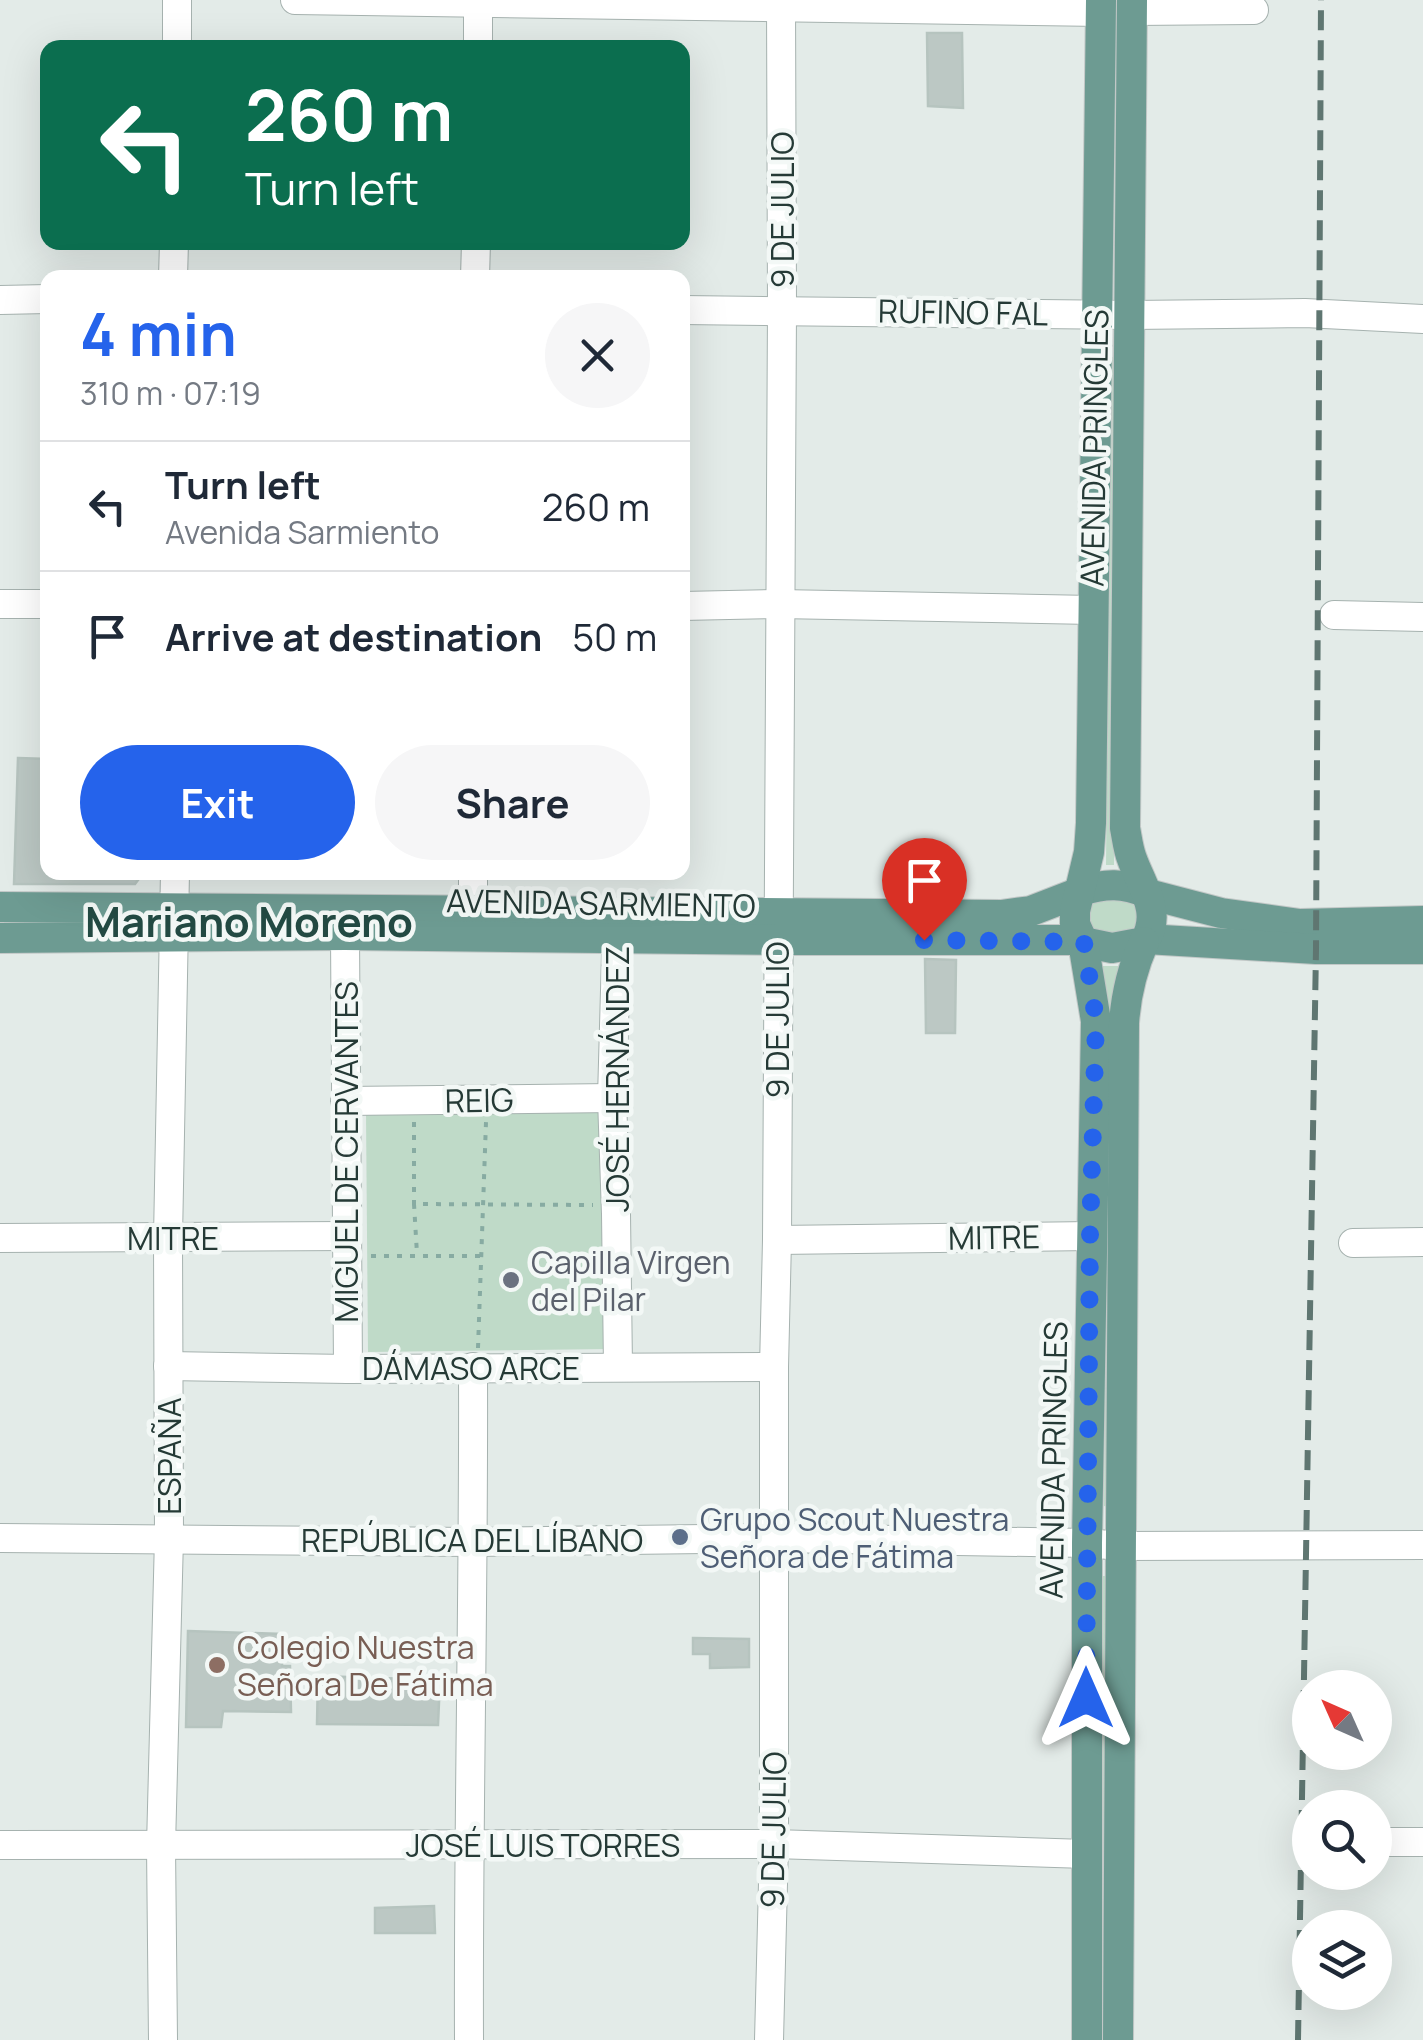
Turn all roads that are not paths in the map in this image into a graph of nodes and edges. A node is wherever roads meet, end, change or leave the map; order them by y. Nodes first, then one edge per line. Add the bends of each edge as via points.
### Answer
1 (178, 0) edge
2 (295, 0) edge
3 (478, 2) edge
4 (781, 4) edge
5 (1101, 6) edge
6 (1132, 6) edge
7 (1254, 10) dead end
8 (177, 40) edge
9 (478, 40) edge
10 (40, 299) edge
11 (0, 300) edge
12 (782, 309) junction
13 (690, 310) edge
14 (1096, 314) junction
15 (1130, 316) junction
16 (1423, 319) edge
17 (0, 604) edge
18 (40, 604) edge
19 (779, 604) junction
20 (690, 606) edge
21 (1092, 610) junction
22 (1334, 616) dead end
23 (1423, 617) edge
24 (175, 880) edge
25 (473, 880) edge
26 (1080, 892) junction
27 (1148, 893) junction
28 (0, 907) edge
29 (174, 922) junction
30 (1423, 922) edge
31 (475, 924) junction
32 (617, 925) junction
33 (778, 926) junction
34 (344, 936) junction
35 (0, 938) edge
36 (1083, 941) junction
37 (1145, 941) junction
38 (1423, 949) edge
39 (612, 1098) junction
40 (345, 1102) junction
41 (346, 1236) junction
42 (1090, 1236) junction
43 (0, 1238) edge
44 (168, 1238) junction
45 (777, 1240) junction
46 (1423, 1242) edge
47 (1352, 1243) dead end
48 (475, 1359) junction
49 (168, 1366) junction
50 (774, 1367) junction
51 (348, 1368) junction
52 (618, 1368) junction
53 (0, 1538) edge
54 (169, 1538) junction
55 (774, 1538) junction
56 (474, 1542) junction
57 (1086, 1543) junction
58 (1120, 1546) junction
59 (1423, 1546) edge
60 (1392, 1842) edge
61 (1423, 1842) edge
62 (774, 1844) junction
63 (0, 1845) edge
64 (468, 1845) junction
65 (161, 1846) junction
66 (1086, 1854) junction
67 (164, 2040) edge
68 (469, 2040) edge
69 (770, 2040) edge
70 (1087, 2040) edge
71 (1118, 2040) edge

1 - 8 street
2 - 3 street
3 - 4 street
3 - 9 street
4 - 5 street
4 - 12 street, 9 DE JULIO
5 - 14 main road, AVENIDA PRINGLES
6 - 7 street
6 - 15 main road, AVENIDA PRINGLES
10 - 11 street
12 - 13 street, RUFINO FAL
12 - 14 street, RUFINO FAL
12 - 19 street, 9 DE JULIO
14 - 15 street, RUFINO FAL
14 - 21 main road, AVENIDA PRINGLES
15 - 16 street, RUFINO FAL
15 - 27 main road, AVENIDA PRINGLES via 1125,828
17 - 18 street
19 - 20 street
19 - 21 street
19 - 33 street, 9 DE JULIO
21 - 26 main road, AVENIDA PRINGLES via 1091,823
22 - 23 street
24 - 29 street, ESPAÑA
25 - 31 street
26 - 27 main road via 1111,883
26 - 33 main road, AVENIDA SARMIENTO via 1001,915
26 - 36 main road via 1074,911
27 - 30 main road via 1221,914 1300,924
27 - 37 main road via 1152,926
28 - 29 main road, AVENIDA SARMIENTO
29 - 31 main road, AVENIDA SARMIENTO
29 - 34 main road, AVENIDA SARMIENTO
29 - 35 main road, AVENIDA SARMIENTO
29 - 44 street, ESPAÑA
31 - 32 main road, AVENIDA SARMIENTO
31 - 34 main road, AVENIDA SARMIENTO
32 - 33 main road, AVENIDA SARMIENTO
32 - 39 street, JOSÉ HERNÁNDEZ
33 - 36 main road, AVENIDA SARMIENTO
33 - 45 street, 9 DE JULIO
34 - 40 street, MIGUEL DE CERVANTES
36 - 37 main road via 1112,948
36 - 42 main road, AVENIDA PRINGLES via 1096,1020
37 - 38 main road
37 - 58 main road, AVENIDA PRINGLES via 1126,994 1124,1023
39 - 40 street, REIG
39 - 52 street, JOSÉ HERNÁNDEZ
40 - 41 street, MIGUEL DE CERVANTES
41 - 44 street, MITRE
41 - 51 street, MIGUEL DE CERVANTES
42 - 45 street, MITRE
42 - 57 main road, AVENIDA PRINGLES
43 - 44 street, MITRE
44 - 49 street, ESPAÑA
45 - 50 street, 9 DE JULIO
46 - 47 street
48 - 51 street, DÁMASO ARCE
48 - 52 street, DÁMASO ARCE
48 - 56 street
49 - 51 street, DÁMASO ARCE
49 - 54 street, ESPAÑA
50 - 52 street, DÁMASO ARCE
50 - 55 street, 9 DE JULIO
53 - 54 street, REPÚBLICA DEL LÍBANO
54 - 56 street, REPÚBLICA DEL LÍBANO
54 - 65 street, ESPAÑA
55 - 56 street, REPÚBLICA DEL LÍBANO
55 - 57 street, REPÚBLICA DEL LÍBANO
55 - 62 street, 9 DE JULIO
56 - 64 street
57 - 58 street, REPÚBLICA DEL LÍBANO
57 - 66 main road, AVENIDA PRINGLES
58 - 59 street, REPÚBLICA DEL LÍBANO
58 - 71 main road, AVENIDA PRINGLES
60 - 61 street
62 - 64 street, JOSÉ LUIS TORRES
62 - 66 street, JOSÉ LUIS TORRES
62 - 69 street, 9 DE JULIO
63 - 65 street, JOSÉ LUIS TORRES
64 - 65 street, JOSÉ LUIS TORRES
64 - 68 street
65 - 67 street, ESPAÑA
66 - 70 main road, AVENIDA PRINGLES

